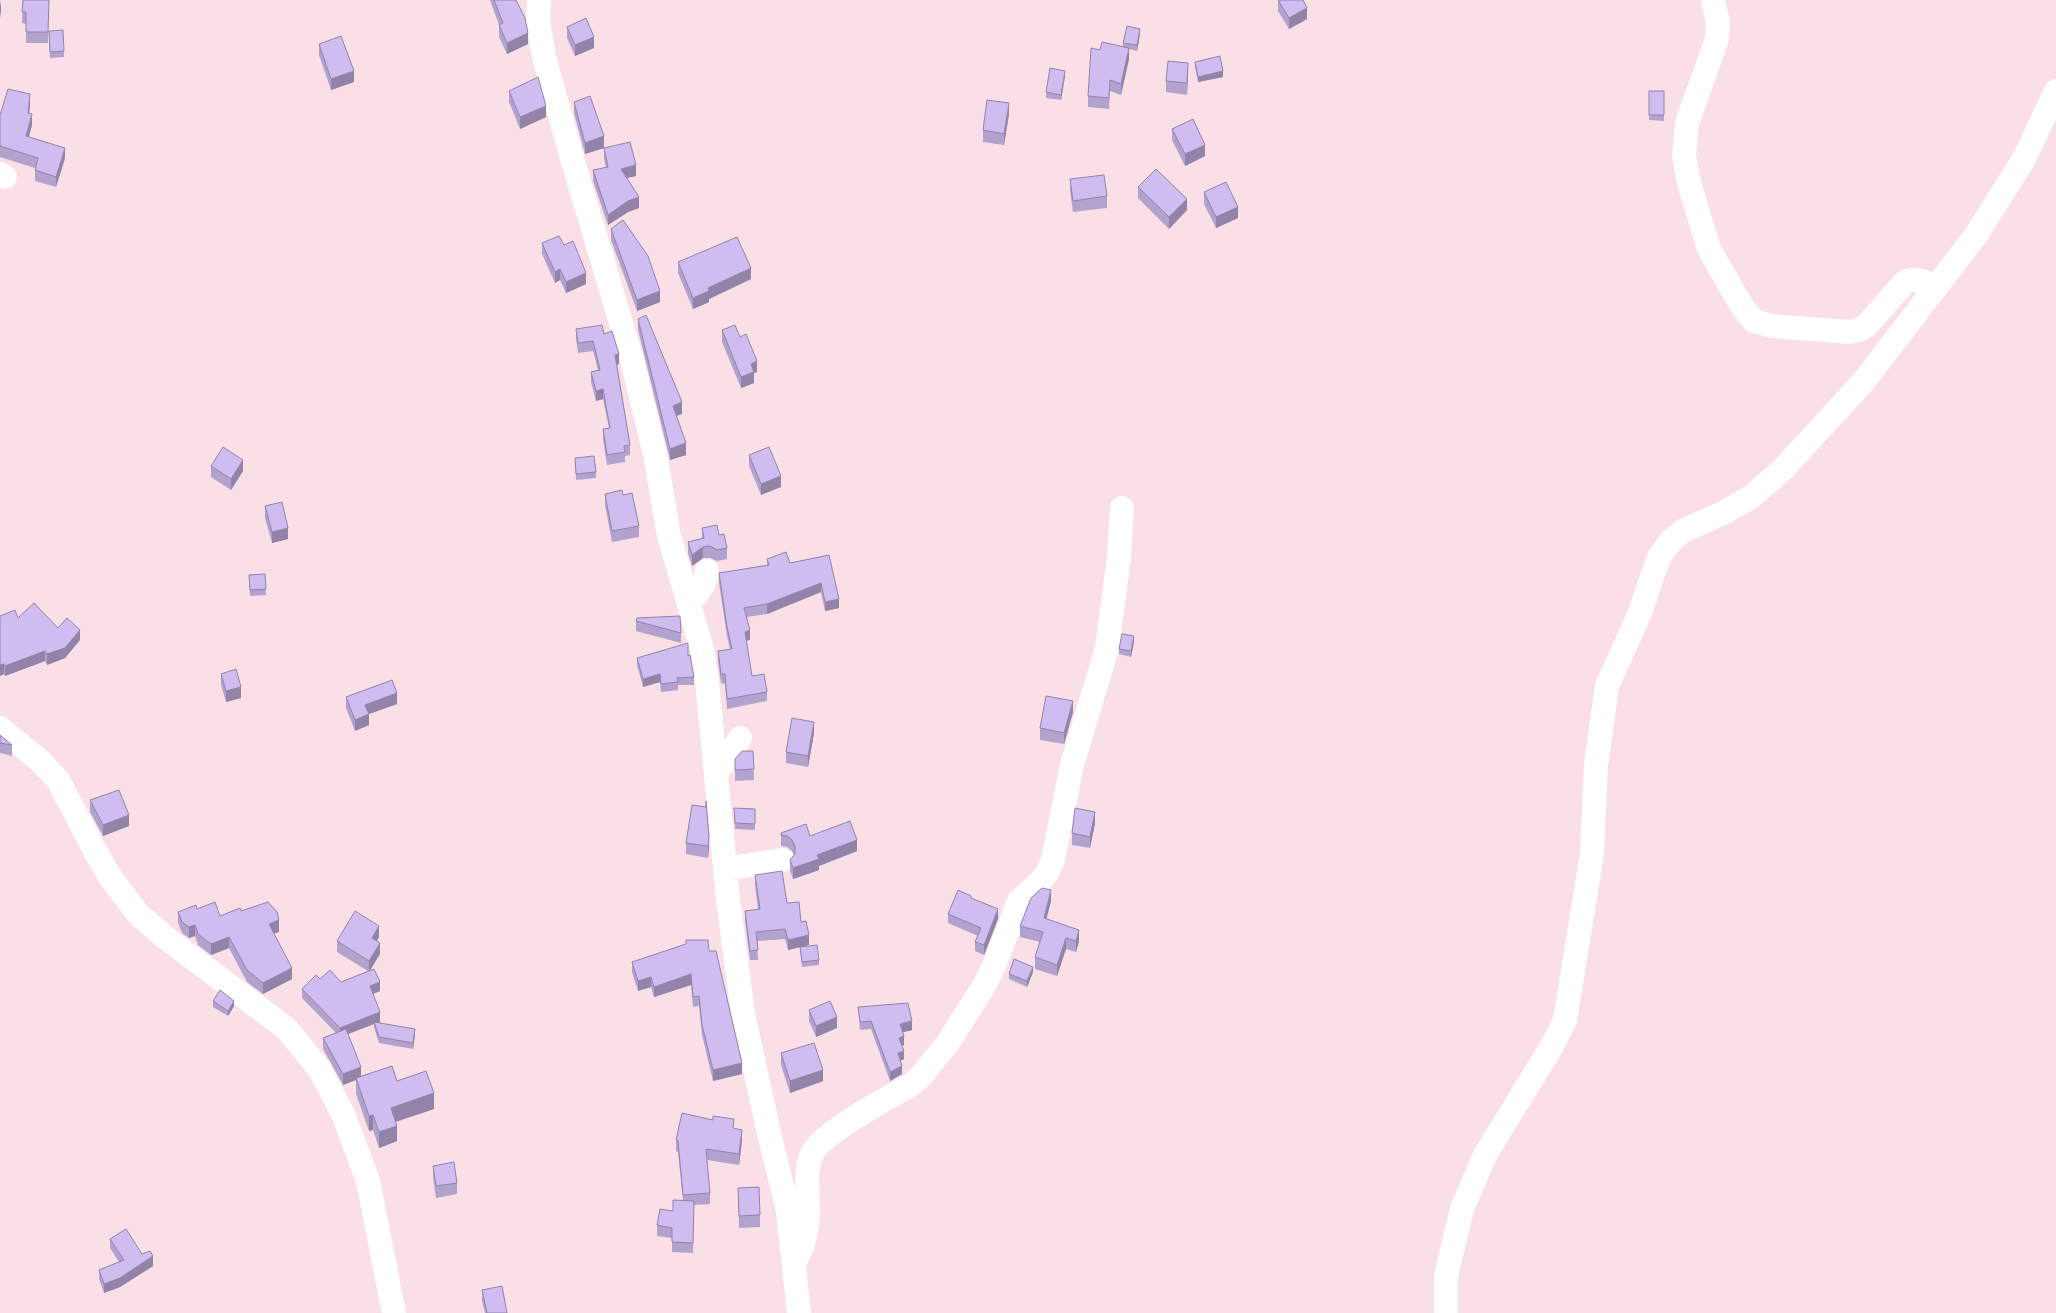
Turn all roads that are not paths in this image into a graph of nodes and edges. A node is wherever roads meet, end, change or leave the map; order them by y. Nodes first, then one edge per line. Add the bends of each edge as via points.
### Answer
1 (539, 0) edge
2 (1713, 0) edge
3 (2056, 92) edge
4 (1936, 287) junction
5 (1122, 508) dead end
6 (707, 570) dead end
7 (689, 602) junction
8 (0, 728) edge
9 (740, 738) dead end
10 (716, 773) junction
11 (782, 860) dead end
12 (725, 868) junction
13 (794, 1264) junction
14 (394, 1313) edge
15 (799, 1313) edge
16 (1446, 1313) edge

1 - 7 street via 538,21 544,57 632,360 655,454 669,536
2 - 4 street via 1718,23 1717,38 1687,123 1684,155 1689,183 1710,249 1743,308 1754,321 1772,326 1849,332 1867,325 1905,282 1916,279
3 - 4 street via 2024,159 1976,235
4 - 16 street via 1864,381 1782,470 1751,497 1683,531 1658,557 1639,615 1607,686 1596,766 1592,854 1565,1020 1485,1155 1462,1209 1446,1276
5 - 13 street via 1107,648 1072,765 1053,860 1043,878 1019,901 984,986 947,1044 922,1075 830,1135 813,1151 807,1167 808,1225 804,1246
6 - 7 street via 702,589
7 - 10 street via 702,649
8 - 14 street via 58,780 98,856 139,915 287,1029 320,1070 343,1114 368,1182
9 - 10 street
10 - 12 street
11 - 12 street
12 - 13 street via 743,1014 788,1211
13 - 15 street

